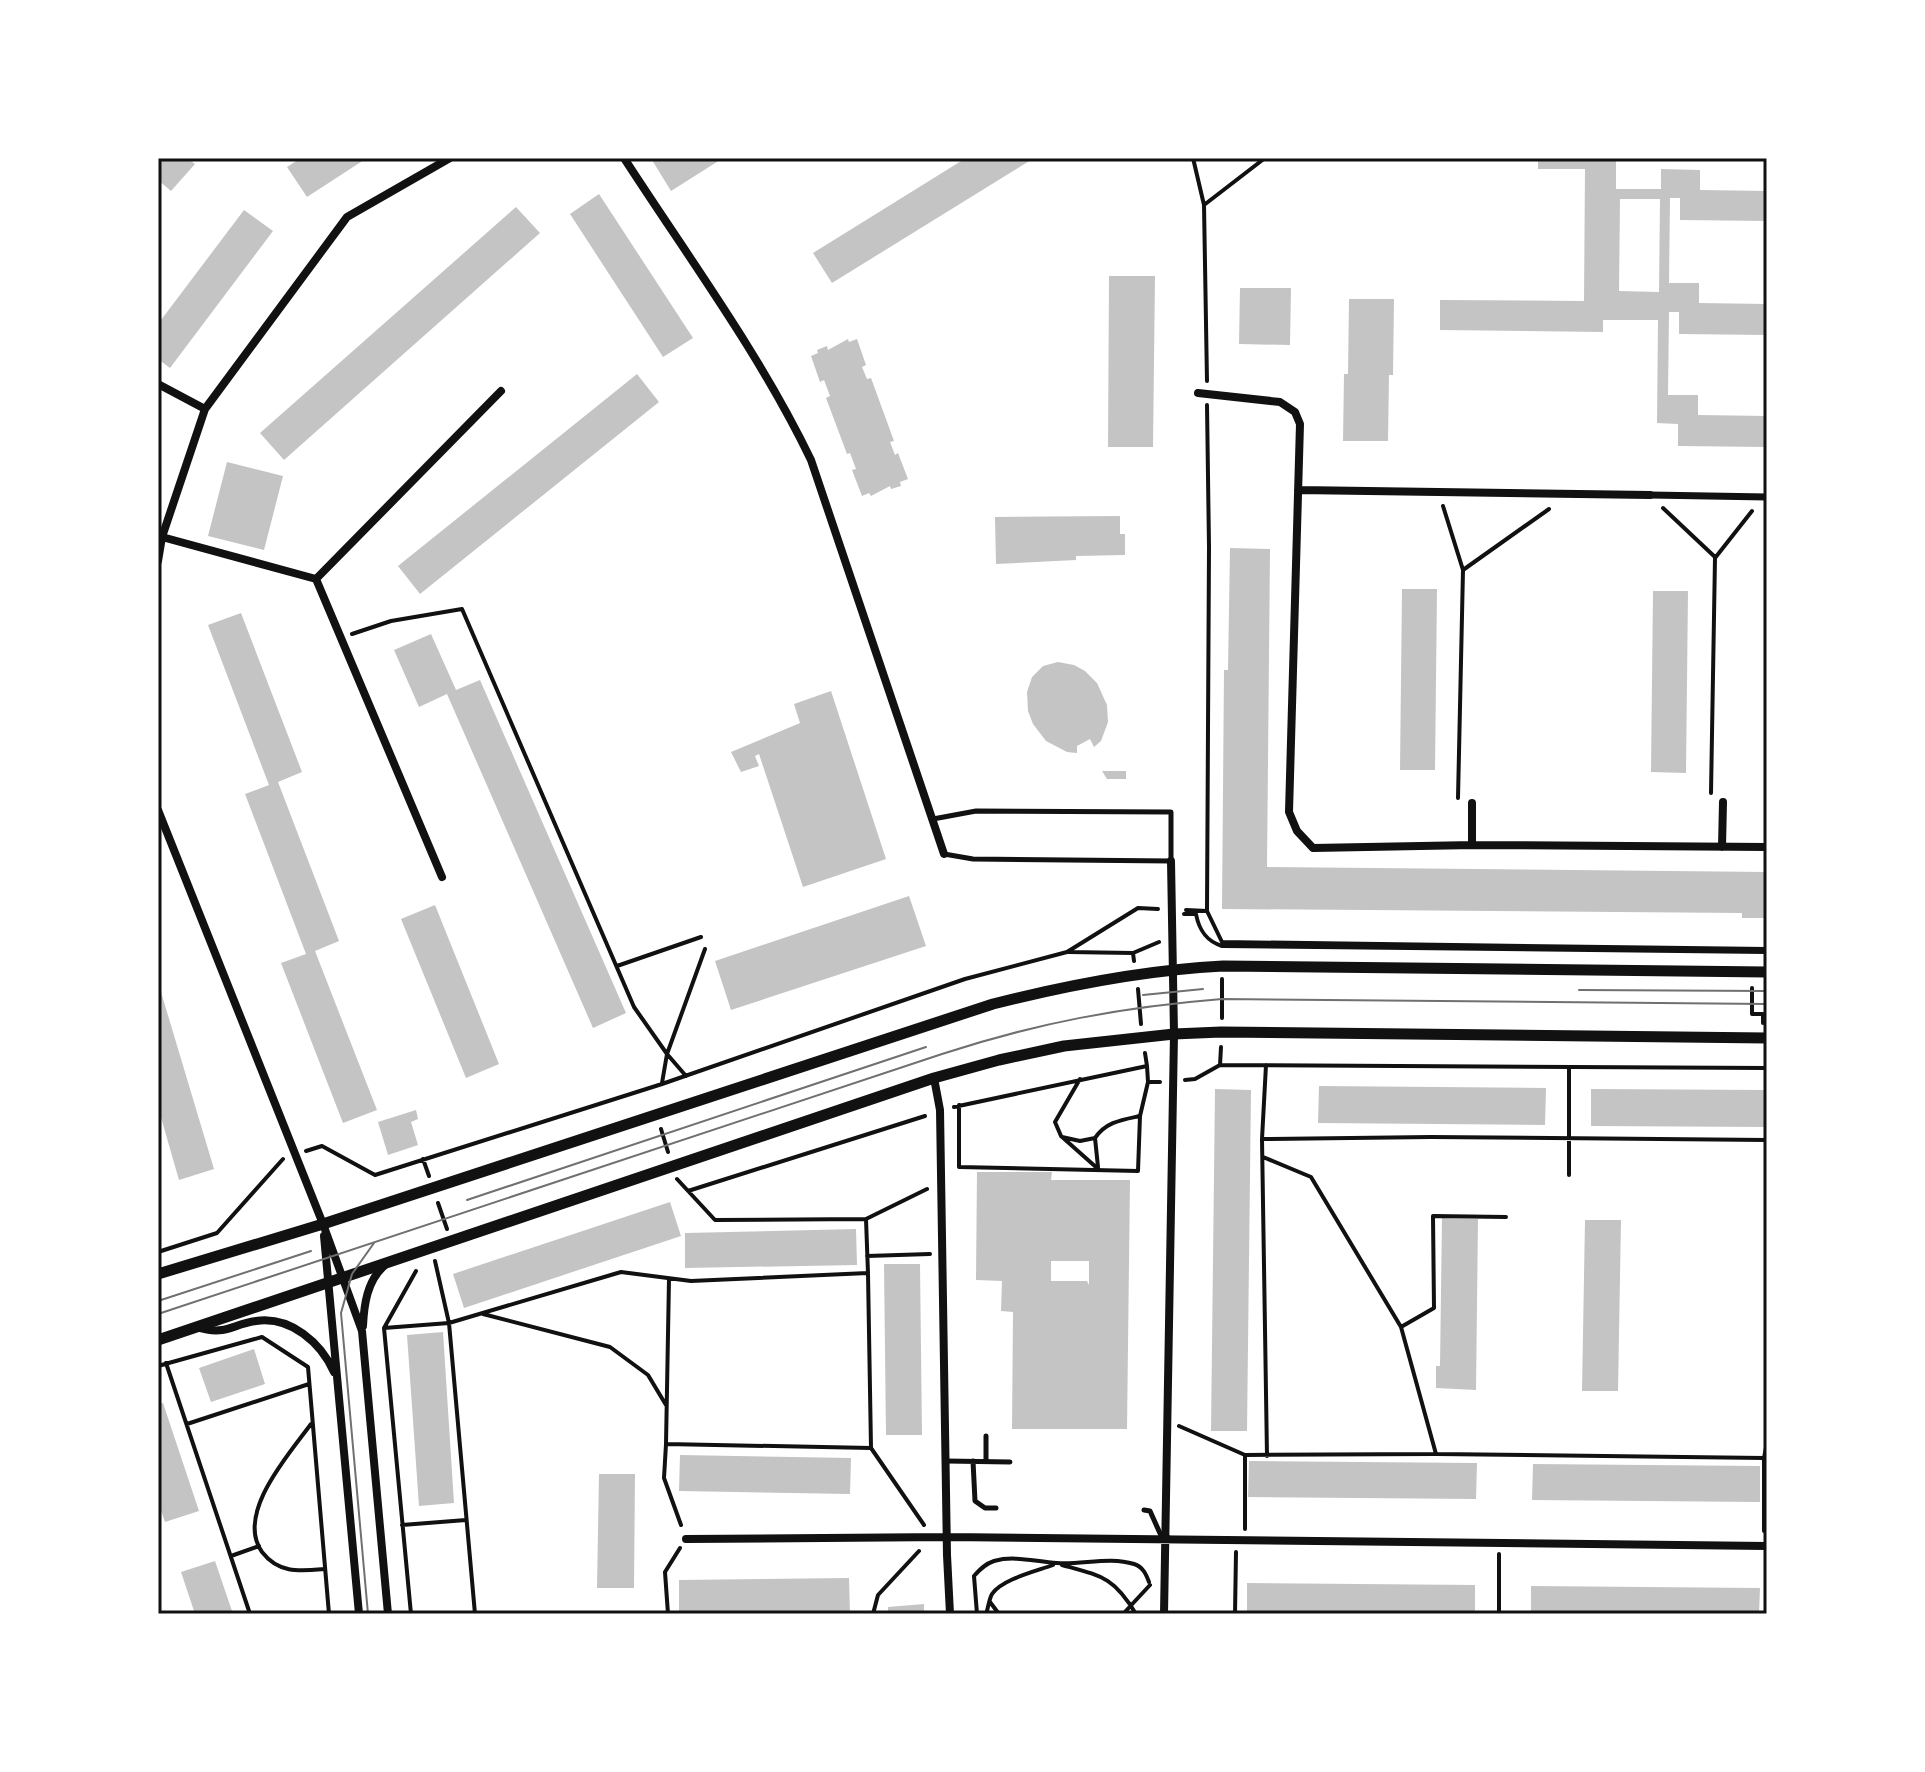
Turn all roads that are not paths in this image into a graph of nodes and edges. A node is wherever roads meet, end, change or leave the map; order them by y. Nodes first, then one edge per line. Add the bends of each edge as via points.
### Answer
1 (450, 158) edge
2 (624, 158) edge
3 (158, 384) edge
4 (501, 391) dead end
5 (1202, 393) road end
6 (205, 409) junction
7 (1298, 490) junction
8 (1650, 495) joint
9 (1765, 497) edge
10 (162, 537) junction
11 (158, 561) edge
12 (316, 579) junction
13 (1723, 802) dead end
14 (1472, 803) dead end
15 (158, 810) edge
16 (932, 819) junction
17 (1472, 845) junction
18 (1722, 847) junction
19 (1767, 847) edge
20 (944, 854) joint
21 (1171, 861) junction
22 (442, 877) dead end
23 (1172, 969) junction
24 (1767, 972) edge
25 (1174, 1034) junction
26 (1767, 1038) edge
27 (934, 1078) junction
28 (323, 1224) junction
29 (392, 1260) junction
30 (158, 1274) edge
31 (343, 1278) junction
32 (328, 1283) junction
33 (195, 1327) junction
34 (363, 1339) junction
35 (158, 1340) edge
36 (338, 1386) junction
37 (986, 1436) dead end
38 (946, 1461) junction
39 (973, 1461) junction
40 (986, 1461) junction
41 (1010, 1462) dead end
42 (996, 1508) dead end
43 (1144, 1510) dead end
44 (947, 1537) junction
45 (686, 1539) road end
46 (1164, 1541) junction
47 (1766, 1546) edge
48 (359, 1614) edge
49 (388, 1614) edge
50 (950, 1614) edge
51 (1164, 1614) edge

1 - 6 street via 347,217
2 - 16 street via 767,378 811,460
3 - 6 street
4 - 12 street
5 - 7 street via 1280,402 1295,412 1300,424
6 - 10 street
7 - 8 street
7 - 17 street via 1289,812 1297,831 1313,848
8 - 9 street
10 - 11 street
10 - 12 street
12 - 22 street
13 - 18 street
14 - 17 street
15 - 28 street
16 - 20 street
16 - 21 lane via 976,811 1171,812
17 - 18 street
18 - 19 street
20 - 21 lane via 973,859
21 - 23 street
23 - 24 street
23 - 25 street
23 - 28 street via 993,1004
25 - 26 street
25 - 27 street via 1064,1046
25 - 46 street
27 - 29 street
27 - 38 street via 940,1110
28 - 30 street
28 - 31 street
28 - 32 street
29 - 31 street
29 - 34 street via 380,1270 366,1298
31 - 32 street
31 - 34 street
32 - 33 street
32 - 36 street
33 - 35 street
33 - 36 street via 215,1332 258,1321 286,1324 320,1350
34 - 49 street
36 - 48 street
37 - 40 lane
38 - 39 lane
38 - 44 street
39 - 40 lane
39 - 42 lane via 975,1501
40 - 41 lane
43 - 46 lane via 1153,1515
44 - 45 street
44 - 46 street
44 - 50 street
46 - 47 street
46 - 51 street

